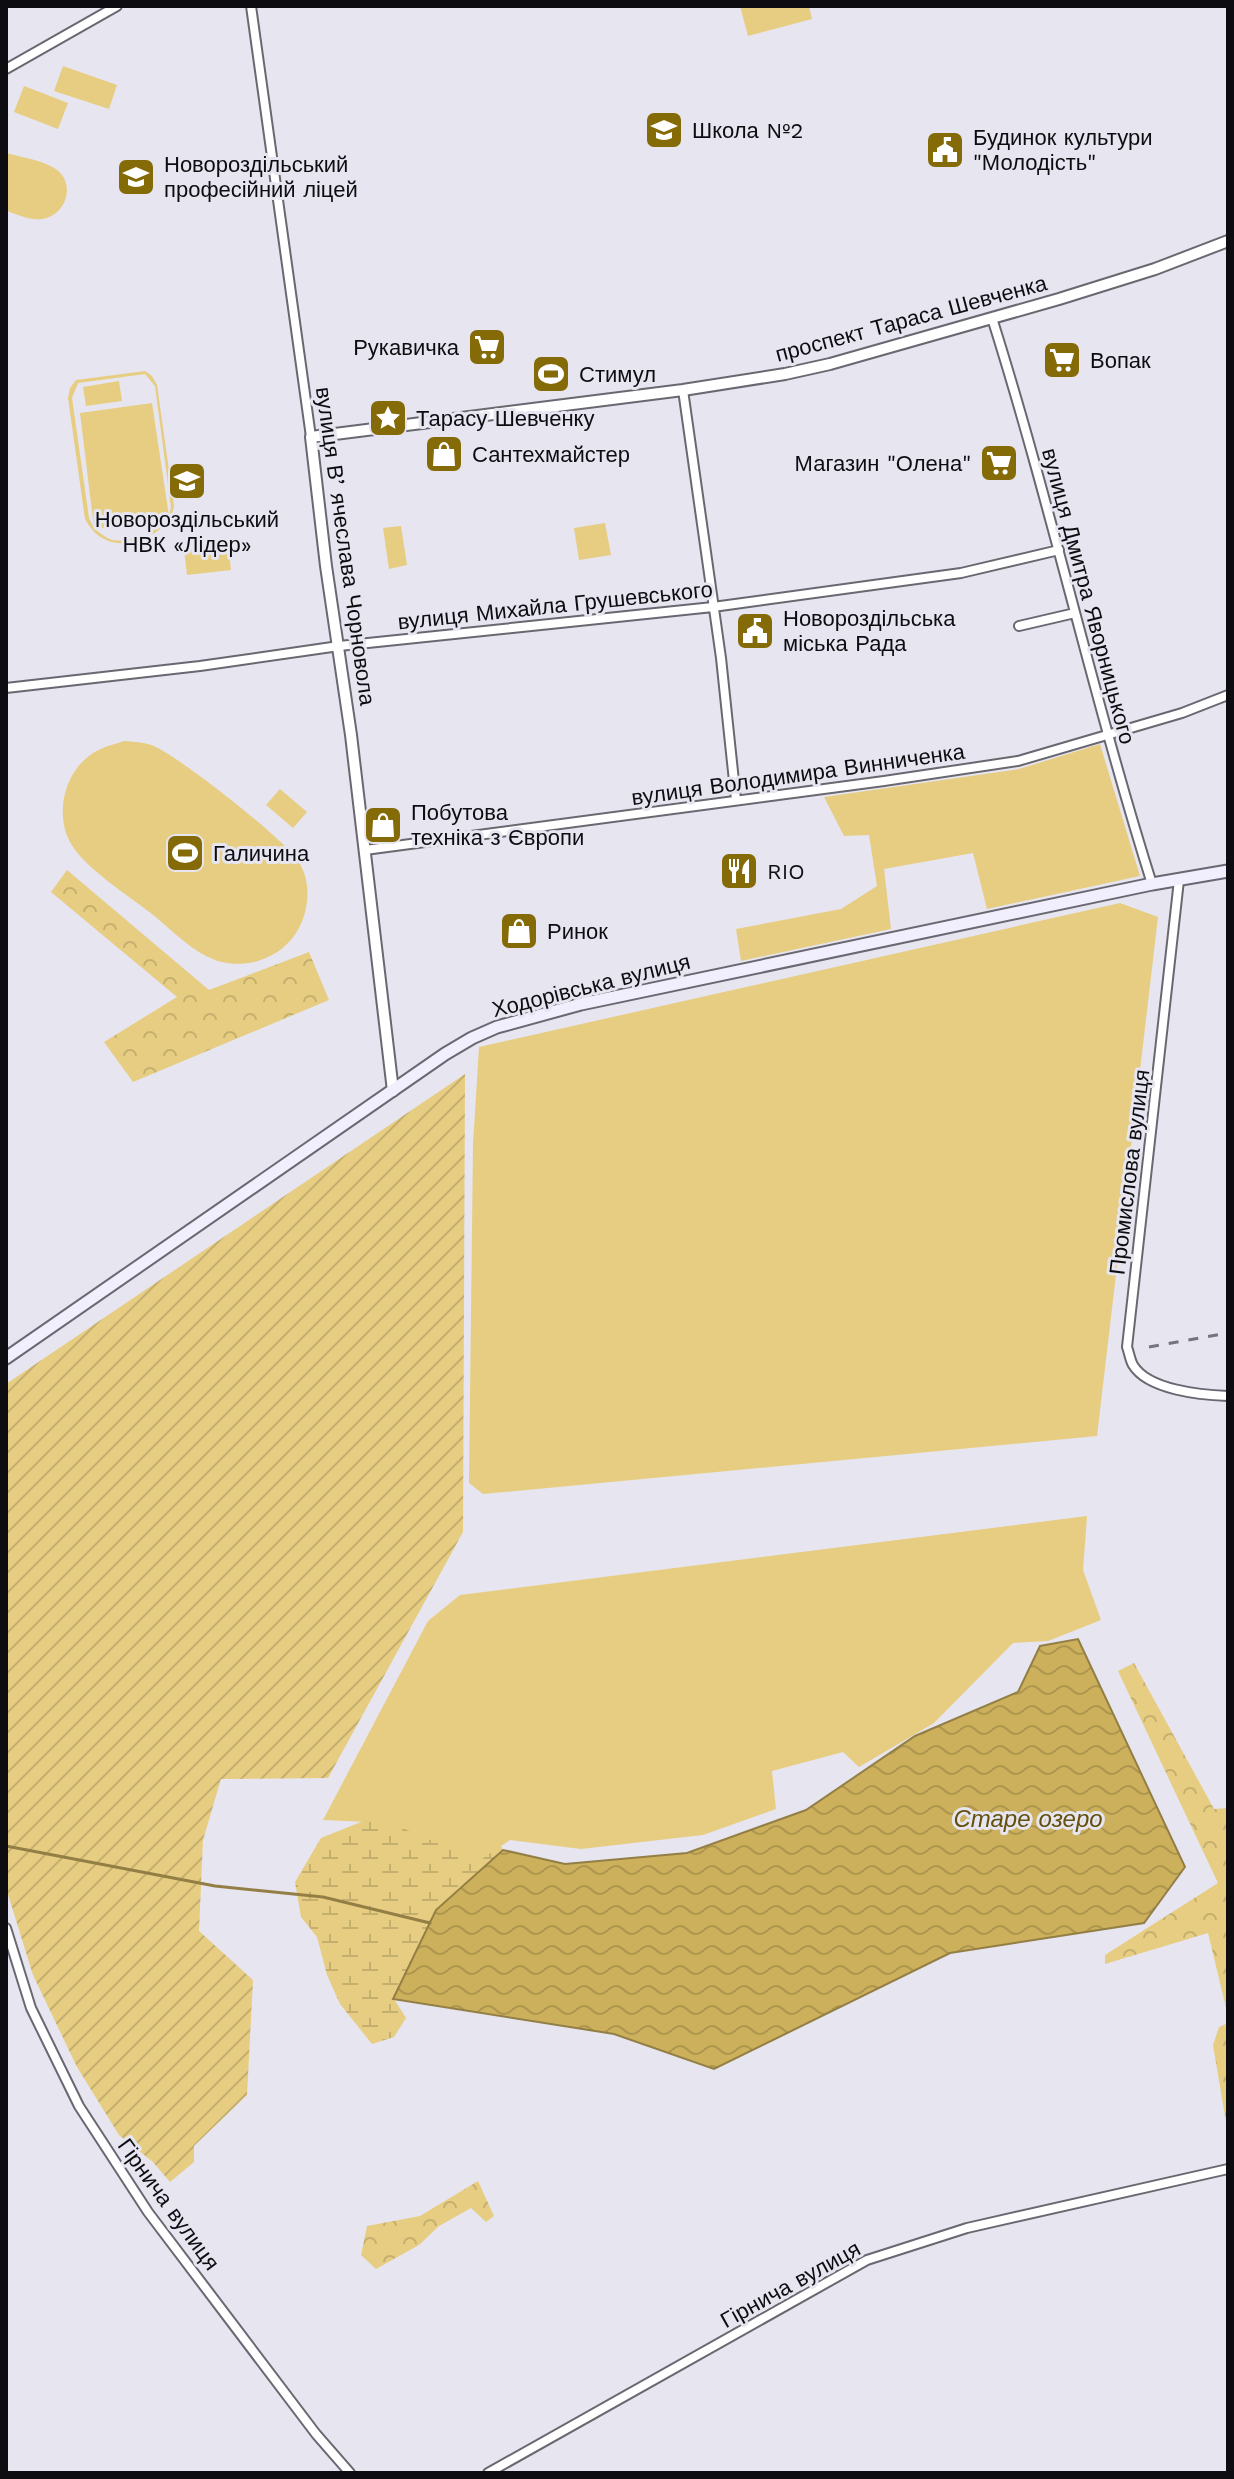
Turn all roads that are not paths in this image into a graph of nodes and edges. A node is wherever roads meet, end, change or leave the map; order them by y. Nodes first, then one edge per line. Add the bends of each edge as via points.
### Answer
1 (117, 6) edge
2 (251, 6) edge
3 (6, 69) edge
4 (1228, 241) edge
5 (992, 318) junction
6 (683, 390) junction
7 (311, 437) junction
8 (1059, 550) junction
9 (713, 607) junction
10 (1075, 613) junction
11 (1019, 626) dead end
12 (339, 646) junction
13 (6, 688) edge
14 (1228, 695) edge
15 (1108, 735) junction
16 (736, 800) junction
17 (365, 850) junction
18 (1228, 871) edge
19 (1179, 880) junction
20 (1152, 884) junction
21 (393, 1091) junction
22 (6, 1358) edge
23 (1228, 1396) edge
24 (6, 1928) edge
25 (1228, 2169) edge
26 (350, 2473) edge
27 (488, 2473) edge

1 - 3 street
2 - 7 street, вулиця Вʼячеслава Чорновола
4 - 5 street, проспект Тараса Шевченка
5 - 6 street, проспект Тараса Шевченка via 785,374
5 - 8 street, вулиця Дмитра Яворницького
6 - 7 street, проспект Тараса Шевченка
6 - 9 street
7 - 12 street, вулиця Вʼячеслава Чорновола
8 - 9 street, вулиця Михайла Грушевського via 961,573
8 - 10 street, вулиця Дмитра Яворницького
9 - 12 street, вулиця Михайла Грушевського
9 - 16 street
10 - 11 street
10 - 15 street, вулиця Дмитра Яворницького
12 - 13 street, вулиця Михайла Грушевського
12 - 17 street, вулиця Вʼячеслава Чорновола
14 - 15 street, вулиця Володимира Винниченка
15 - 16 street, вулиця Володимира Винниченка via 1018,761
15 - 20 street, вулиця Дмитра Яворницького
16 - 17 street, вулиця Володимира Винниченка
17 - 21 street, вулиця Вʼячеслава Чорновола
18 - 19 main road, Ходорівська вулиця
19 - 20 main road, Ходорівська вулиця
19 - 23 street, Промислова вулиця via 1127,1347 1132,1364 1154,1382 1195,1394
20 - 21 main road, Ходорівська вулиця via 597,1001 497,1027
21 - 22 main road, Ходорівська вулиця
24 - 26 street, Гірнича вулиця via 31,2008 79,2106 148,2212
25 - 27 street, Гірнича вулиця via 967,2228 867,2260

